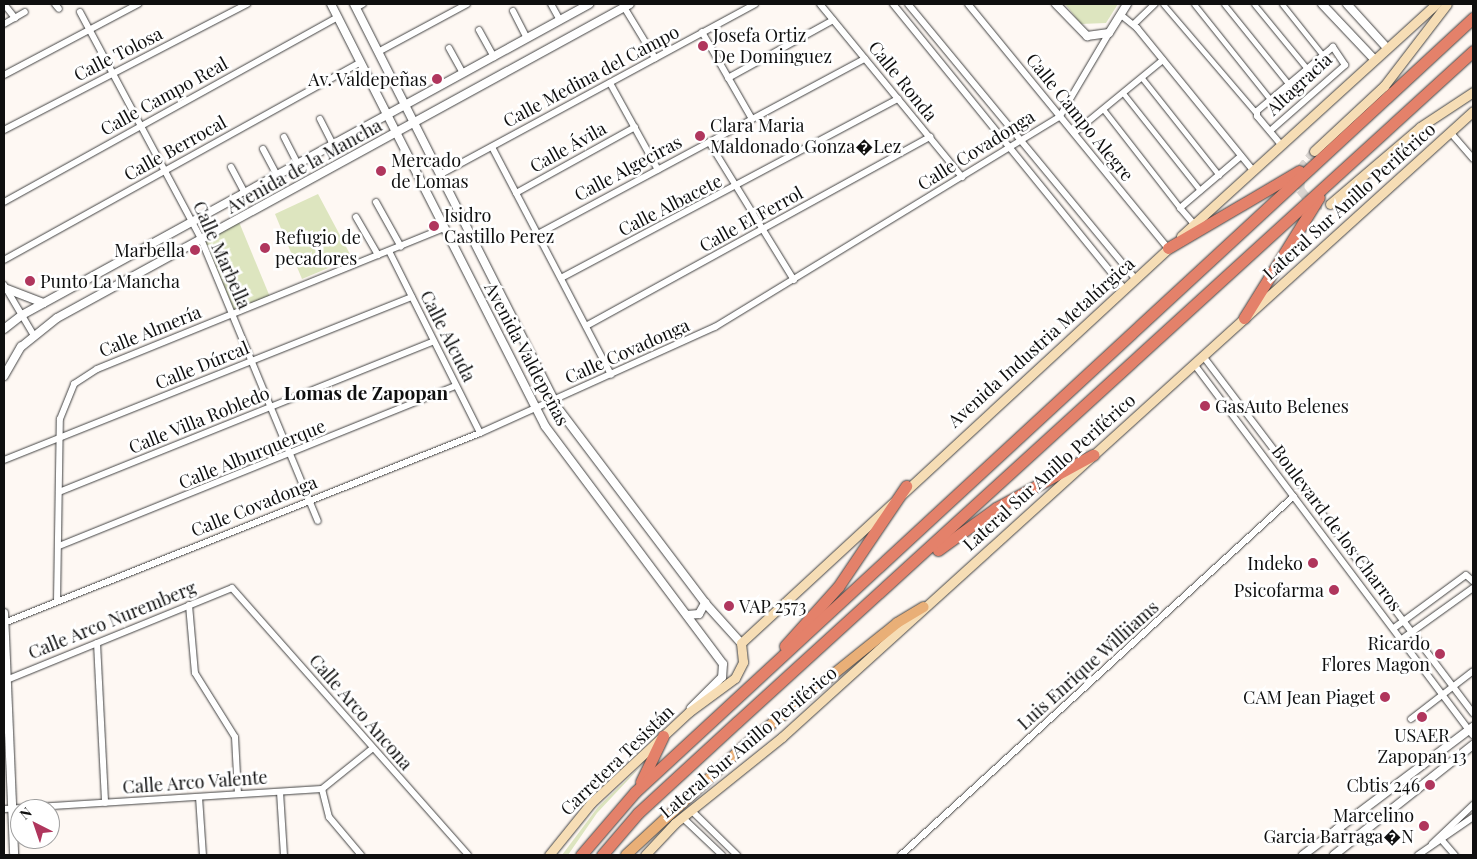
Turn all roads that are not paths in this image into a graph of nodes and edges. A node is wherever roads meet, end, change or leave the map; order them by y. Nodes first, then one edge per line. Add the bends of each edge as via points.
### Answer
1 (4, 4) edge
2 (138, 4) edge
3 (247, 4) edge
4 (331, 4) edge
5 (467, 4) edge
6 (550, 4) edge
7 (589, 4) edge
8 (755, 4) edge
9 (820, 4) edge
10 (892, 4) edge
11 (908, 4) edge
12 (1056, 4) edge
13 (1127, 4) edge
14 (1154, 4) edge
15 (1163, 4) edge
16 (1194, 4) edge
17 (1224, 4) edge
18 (1254, 4) edge
19 (1282, 4) edge
20 (1322, 4) edge
21 (1348, 4) edge
22 (1436, 4) edge
23 (1446, 4) edge
24 (357, 5) edge
25 (627, 5) edge
26 (972, 5) edge
27 (513, 11) dead end
28 (25, 12) dead end
29 (80, 12) dead end
30 (1121, 15) junction
31 (338, 17) junction
32 (15, 18) junction
33 (1473, 18) edge
34 (560, 20) junction
35 (833, 20) junction
36 (4, 24) edge
37 (1134, 24) junction
38 (90, 29) junction
39 (479, 30) dead end
40 (702, 32) junction
41 (1109, 33) junction
42 (528, 38) junction
43 (450, 48) dead end
44 (1387, 48) junction
45 (1473, 51) edge
46 (378, 52) junction
47 (1321, 53) junction
48 (494, 56) junction
49 (655, 58) junction
50 (865, 58) junction
51 (1164, 60) junction
52 (1374, 60) junction
53 (361, 62) junction
54 (1305, 66) junction
55 (113, 73) junction
56 (463, 73) junction
57 (4, 74) edge
58 (728, 78) junction
59 (1142, 78) junction
60 (1287, 82) junction
61 (610, 83) junction
62 (1473, 92) edge
63 (1123, 93) junction
64 (1269, 98) junction
65 (898, 99) junction
66 (406, 105) junction
67 (1103, 109) junction
68 (1473, 110) edge
69 (388, 114) junction
70 (1256, 114) junction
71 (1060, 116) junction
72 (320, 119) dead end
73 (752, 119) junction
74 (414, 122) junction
75 (141, 126) junction
76 (635, 128) junction
77 (4, 130) edge
78 (1270, 131) junction
79 (397, 132) junction
80 (1450, 132) junction
81 (1074, 133) junction
82 (284, 137) dead end
83 (930, 137) junction
84 (709, 142) junction
85 (1020, 142) junction
86 (333, 144) junction
87 (1281, 145) junction
88 (492, 147) junction
89 (1010, 147) junction
90 (263, 148) dead end
91 (1241, 156) junction
92 (1315, 157) junction
93 (1473, 158) edge
94 (298, 164) junction
95 (231, 167) dead end
96 (165, 170) junction
97 (658, 170) junction
98 (1253, 170) junction
99 (440, 174) junction
100 (277, 175) junction
101 (1218, 175) junction
102 (962, 177) junction
103 (1327, 184) junction
104 (736, 187) junction
105 (1200, 190) junction
106 (4, 191) edge
107 (245, 193) junction
108 (516, 193) junction
109 (7, 200) edge
110 (376, 202) dead end
111 (1330, 204) dead end
112 (1180, 208) junction
113 (356, 217) dead end
114 (192, 222) junction
115 (1194, 224) junction
116 (445, 228) junction
117 (763, 230) junction
118 (538, 234) junction
119 (201, 240) junction
120 (401, 247) junction
121 (1168, 248) junction
122 (389, 251) junction
123 (378, 255) junction
124 (4, 260) edge
125 (561, 278) junction
126 (1135, 278) junction
127 (794, 280) junction
128 (5, 287) edge
129 (1124, 288) junction
130 (412, 297) junction
131 (42, 303) junction
132 (22, 315) junction
133 (233, 315) junction
134 (1244, 318) junction
135 (586, 326) junction
136 (4, 329) edge
137 (33, 334) junction
138 (434, 341) junction
139 (1203, 356) junction
140 (252, 361) junction
141 (1194, 364) junction
142 (5, 373) edge
143 (611, 374) junction
144 (456, 386) junction
145 (554, 400) junction
146 (271, 407) junction
147 (535, 409) junction
148 (480, 433) junction
149 (60, 438) junction
150 (291, 455) junction
151 (1093, 455) junction
152 (4, 460) edge
153 (906, 486) junction
154 (59, 492) junction
155 (1294, 496) junction
156 (309, 500) junction
157 (318, 521) dead end
158 (59, 546) junction
159 (1473, 581) edge
160 (232, 588) joint
161 (1473, 588) edge
162 (58, 601) junction
163 (705, 603) junction
164 (189, 605) junction
165 (924, 607) junction
166 (4, 613) edge
167 (687, 615) junction
168 (4, 622) edge
169 (1404, 623) junction
170 (1394, 628) junction
171 (1413, 634) junction
172 (1402, 639) junction
173 (97, 643) junction
174 (741, 643) junction
175 (805, 662) junction
176 (1473, 671) edge
177 (5, 680) edge
178 (752, 686) junction
179 (1453, 687) junction
180 (1444, 694) junction
181 (689, 712) junction
182 (1473, 713) edge
183 (1411, 719) dead end
184 (1473, 727) edge
185 (1465, 730) junction
186 (1473, 735) edge
187 (663, 736) junction
188 (1473, 745) edge
189 (373, 748) junction
190 (322, 789) junction
191 (280, 792) junction
192 (635, 792) junction
193 (238, 794) junction
194 (199, 797) junction
195 (106, 803) junction
196 (1473, 805) edge
197 (8, 809) edge
198 (693, 812) junction
199 (1473, 817) edge
200 (683, 818) junction
201 (1337, 829) junction
202 (1437, 835) junction
203 (1443, 840) junction
204 (1352, 841) junction
205 (1432, 844) junction
206 (14, 855) edge
207 (203, 855) edge
208 (284, 855) edge
209 (361, 855) edge
210 (468, 855) edge
211 (550, 855) edge
212 (581, 855) edge
213 (602, 855) edge
214 (626, 855) edge
215 (645, 855) edge
216 (722, 855) edge
217 (737, 855) edge
218 (902, 855) edge
219 (1303, 855) edge
220 (1334, 855) edge
221 (1418, 855) edge
222 (1455, 855) edge

1 - 32 street
2 - 38 street
3 - 55 street, Calle Tolosa
4 - 31 street, Avenida Valdepeñas
5 - 46 street
6 - 34 street
7 - 34 street, Avenida de la Mancha
8 - 40 street, Calle Medina del Campo
9 - 35 street, Calle Ronda
10 - 89 street
11 - 85 street
12 - 41 street via 1082,33
13 - 30 street
14 - 37 street
15 - 70 street
16 - 64 street
17 - 60 street
18 - 54 street
19 - 47 street
20 - 52 street
21 - 44 street
22 - 44 main road, Avenida Industria Metalúrgica
23 - 92 main road via 1384,86
24 - 46 street, Avenida Valdepeñas
25 - 49 street
25 - 74 street, Avenida de la Mancha
26 - 71 street, Calle Campo Alegre
27 - 42 street
28 - 32 street
29 - 38 street, Calle Marbella
30 - 37 street
30 - 41 street
31 - 53 street, Avenida Valdepeñas
31 - 75 street, Calle Campo Real
32 - 36 street
33 - 92 highway
34 - 42 street, Avenida de la Mancha
35 - 50 street, Calle Ronda
35 - 58 street
37 - 51 street
38 - 55 street, Calle Marbella
38 - 57 street
39 - 48 street
40 - 49 street, Calle Medina del Campo
40 - 58 street
41 - 71 street, Calle Covadonga
42 - 48 street, Avenida de la Mancha
43 - 56 street
44 - 52 main road, Avenida Industria Metalúrgica
45 - 103 highway
46 - 66 street, Avenida Valdepeñas
47 - 54 street, Altagracia
47 - 78 street, Altagracia via 1331,45 1346,62
48 - 56 street, Avenida de la Mancha
49 - 61 street, Calle Medina del Campo
50 - 65 street, Calle Ronda
50 - 73 street, Calle Algeciras
51 - 59 street
51 - 91 street
52 - 87 main road, Avenida Industria Metalúrgica
53 - 69 street, Avenida Valdepeñas
53 - 96 street, Calle Berrocal
54 - 60 street, Altagracia
55 - 75 street, Calle Marbella
55 - 77 street, Calle Tolosa
56 - 66 street, Avenida de la Mancha
58 - 73 street
59 - 63 street
59 - 101 street
60 - 64 street, Altagracia
61 - 76 street
61 - 88 street, Calle Medina del Campo
62 - 111 main road via 1420,127
63 - 67 street
63 - 105 street
64 - 70 street, Altagracia
65 - 83 street, Calle Ronda
65 - 104 street, Calle Albacete
66 - 69 street, Avenida de la Mancha
66 - 74 street, Avenida Valdepeñas
67 - 81 street
67 - 112 street
68 - 80 main road, Lateral Sur Anillo Periférico
69 - 79 street, Avenida Valdepeñas
69 - 86 street, Avenida de la Mancha
70 - 78 street
71 - 81 street, Calle Campo Alegre
71 - 85 street, Calle Covadonga
72 - 86 street
73 - 84 street, Calle Algeciras
74 - 79 street, Avenida de la Mancha
74 - 99 street, Avenida Valdepeñas
75 - 96 street, Calle Marbella
75 - 109 street, Calle Campo Real
76 - 97 street
76 - 108 street, Calle Ávila
78 - 87 street
79 - 116 street, Avenida Valdepeñas
79 - 119 street, Avenida de la Mancha
80 - 93 street
80 - 134 main road, Lateral Sur Anillo Periférico
81 - 121 street, Calle Campo Alegre
82 - 94 street
83 - 102 street, Calle Ronda
83 - 117 street, Calle El Ferrol
84 - 97 street, Calle Algeciras
84 - 104 street
85 - 89 street, Calle Covadonga
85 - 126 street
86 - 94 street, Avenida de la Mancha
87 - 98 main road, Avenida Industria Metalúrgica
88 - 99 street, Calle Medina del Campo
88 - 108 street
89 - 102 street, Calle Covadonga
89 - 129 street
90 - 100 street
91 - 98 street
91 - 101 street
92 - 121 highway
92 - 178 highway
94 - 100 street, Avenida de la Mancha
95 - 107 street
96 - 114 street, Calle Marbella
96 - 124 street, Calle Berrocal
97 - 118 street, Calle Algeciras
98 - 115 main road, Avenida Industria Metalúrgica
99 - 145 street, Avenida Valdepeñas
100 - 107 street, Avenida de la Mancha
101 - 105 street
102 - 127 street, Calle Covadonga
103 - 134 highway
103 - 175 highway
104 - 117 street
104 - 125 street, Calle Albacete
105 - 112 street
106 - 109 street
107 - 114 street, Avenida de la Mancha
108 - 118 street
110 - 120 street
112 - 115 street
113 - 123 street
114 - 119 street, Calle Marbella
114 - 131 street, Avenida de la Mancha
115 - 121 main road, Avenida Industria Metalúrgica
116 - 120 street, Calle Almería
116 - 147 street, Avenida Valdepeñas
117 - 127 street
117 - 135 street, Calle El Ferrol
118 - 125 street
119 - 133 street, Calle Marbella
119 - 137 street, Avenida de la Mancha
120 - 122 street, Calle Almería
121 - 126 main road, Avenida Industria Metalúrgica
122 - 123 street, Calle Almería
122 - 130 street, Calle Alcuda
123 - 133 street, Calle Almería
125 - 135 street
126 - 129 main road, Avenida Industria Metalúrgica
127 - 143 street, Calle Covadonga via 715,327
128 - 131 street
128 - 132 street
129 - 153 main road, Avenida Industria Metalúrgica
130 - 138 street, Calle Alcuda
130 - 140 street, Calle Dúrcal
131 - 132 street, Avenida de la Mancha
132 - 136 street, Avenida de la Mancha
132 - 137 street
133 - 140 street, Calle Marbella
133 - 149 street, Calle Almería via 84,376 62,406
134 - 139 main road, Lateral Sur Anillo Periférico
135 - 143 street
137 - 142 street, Avenida de la Mancha
138 - 144 street, Calle Alcuda
138 - 146 street, Calle Villa Robledo
139 - 141 main road, Lateral Sur Anillo Periférico
139 - 169 street, Boulevard de los Charros
140 - 146 street, Calle Marbella
140 - 149 street, Calle Dúrcal
141 - 151 main road, Lateral Sur Anillo Periférico
141 - 155 street, Boulevard de los Charros
143 - 145 street, Calle Covadonga
144 - 148 street, Calle Alcuda
144 - 150 street, Calle Alburquerque
145 - 147 street, Calle Covadonga
145 - 163 street, Avenida Valdepeñas
146 - 150 street, Calle Marbella
146 - 154 street, Calle Villa Robledo
147 - 148 street, Calle Covadonga
147 - 167 street, Avenida Valdepeñas
148 - 156 street, Calle Covadonga
149 - 152 street, Calle Dúrcal
149 - 154 street, Calle Almería
150 - 156 street, Calle Marbella
150 - 158 street, Calle Alburquerque
151 - 165 main road, Lateral Sur Anillo Periférico
151 - 175 highway via 965,528
153 - 174 main road, Avenida Industria Metalúrgica
153 - 178 highway via 838,587
154 - 158 street, Calle Almería
155 - 170 street, Boulevard de los Charros
155 - 218 street, Luis Enrique Williiams
156 - 157 street, Calle Marbella
156 - 162 street, Calle Covadonga
158 - 162 street, Calle Almería
159 - 169 street via 1466,575
160 - 164 street, Calle Arco Nuremberg
160 - 189 street, Calle Arco Ancona
161 - 171 street
162 - 168 street, Calle Covadonga
163 - 167 street via 699,614
163 - 174 street, Avenida Valdepeñas
164 - 173 street, Calle Arco Nuremberg
164 - 193 street via 194,673 235,737
165 - 198 main road, Lateral Sur Anillo Periférico
165 - 214 main road via 896,623 743,746
166 - 168 street
167 - 181 street, Avenida Valdepeñas via 724,670
168 - 177 street
169 - 170 street
169 - 171 street, Boulevard de los Charros
170 - 172 street, Boulevard de los Charros
171 - 172 street
171 - 179 street, Boulevard de los Charros
172 - 180 street, Boulevard de los Charros
173 - 177 street, Calle Arco Nuremberg
173 - 195 street
174 - 181 main road via 743,662 735,678
175 - 213 highway via 638,813
176 - 179 street
177 - 197 street
178 - 192 highway
179 - 180 street
179 - 182 street, Boulevard de los Charros
180 - 183 street
180 - 185 street, Boulevard de los Charros
181 - 187 main road, Carretera Tesistán
184 - 185 street
185 - 186 street, Boulevard de los Charros
185 - 201 street
187 - 192 highway
187 - 211 main road, Carretera Tesistán via 591,803
188 - 204 street
189 - 190 street
189 - 210 street, Calle Arco Ancona
190 - 191 street, Calle Arco Valente
190 - 209 street via 329,818
191 - 193 street, Calle Arco Valente
191 - 208 street
192 - 212 highway
193 - 194 street, Calle Arco Valente
194 - 195 street, Calle Arco Valente
194 - 207 street
195 - 197 street, Calle Arco Valente
196 - 202 street
197 - 206 street
198 - 200 main road, Lateral Sur Anillo Periférico
198 - 217 street
199 - 203 street
200 - 215 main road, Lateral Sur Anillo Periférico
200 - 216 street
201 - 204 street
201 - 219 street
202 - 203 street
202 - 205 street
203 - 205 street
203 - 222 street
204 - 220 street
205 - 221 street

